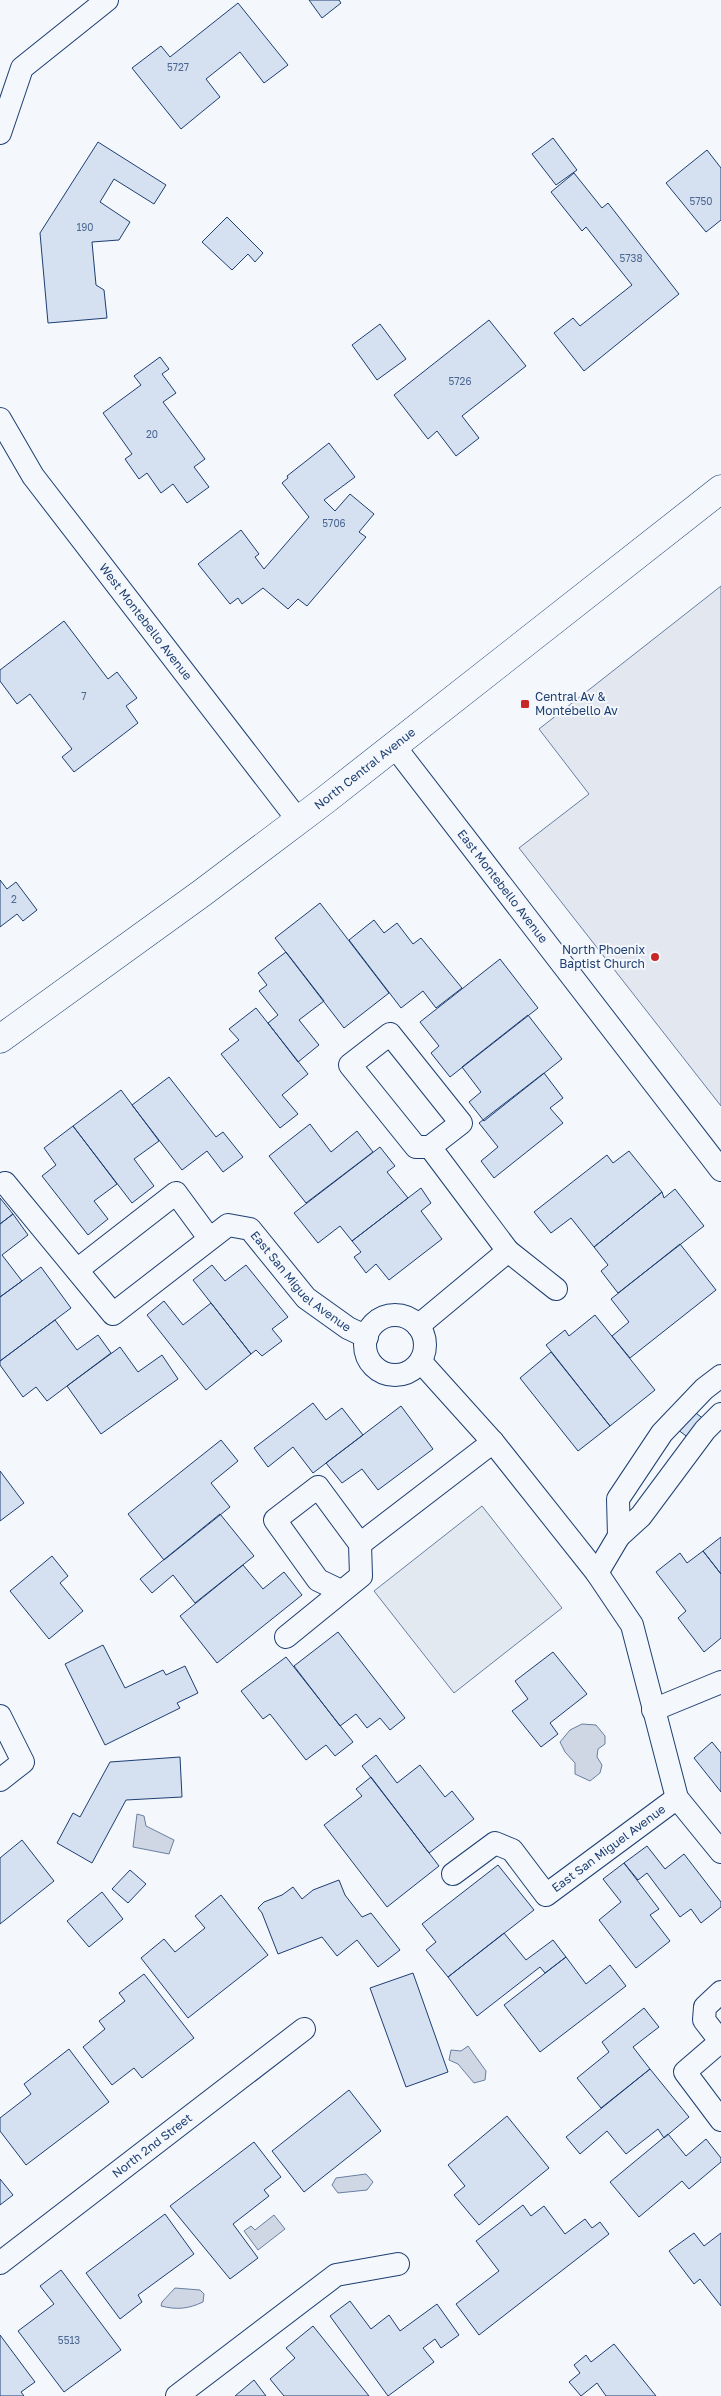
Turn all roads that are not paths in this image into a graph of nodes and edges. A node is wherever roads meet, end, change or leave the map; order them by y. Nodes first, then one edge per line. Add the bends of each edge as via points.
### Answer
1 (107, 0) edge
2 (22, 68) junction
3 (0, 80) edge
4 (0, 133) edge
5 (0, 419) edge
6 (721, 489) edge
7 (395, 746) junction
8 (298, 820) junction
9 (0, 1039) edge
10 (430, 1147) junction
11 (721, 1170) edge
12 (5, 1182) dead end
13 (209, 1238) junction
14 (508, 1252) junction
15 (77, 1270) junction
16 (556, 1289) dead end
17 (418, 1326) junction
18 (367, 1337) junction
19 (421, 1362) junction
20 (721, 1376) edge
21 (721, 1414) edge
22 (493, 1442) junction
23 (619, 1536) junction
24 (360, 1544) junction
25 (597, 1573) junction
26 (341, 1591) junction
27 (286, 1637) dead end
28 (721, 1682) edge
29 (653, 1710) junction
30 (0, 1716) edge
31 (0, 1780) edge
32 (676, 1798) junction
33 (721, 1852) edge
34 (454, 1874) dead end
35 (721, 1992) edge
36 (304, 2029) dead end
37 (721, 2042) edge
38 (721, 2120) edge
39 (0, 2263) edge
40 (398, 2264) dead end
41 (177, 2396) edge

1 - 2 street
2 - 3 street
2 - 4 street
5 - 8 street, West Montebello Avenue via 32,476
6 - 7 main road, North Central Avenue
7 - 8 main road, North Central Avenue
7 - 11 street, East Montebello Avenue
8 - 9 main road, North Central Avenue
10 - 10 street via 416,1147 350,1065 390,1034 461,1123
10 - 14 street
12 - 15 street, East San Miguel Avenue
13 - 15 street, East San Miguel Avenue via 112,1314
13 - 15 street via 176,1193
13 - 18 street, East San Miguel Avenue via 228,1225 250,1229 306,1298 348,1328
14 - 16 street
14 - 17 street
17 - 18 street, East San Miguel Avenue via 402,1316 392,1316 375,1324
17 - 19 street via 426,1343
18 - 19 street, East San Miguel Avenue via 366,1351 370,1361 385,1374 405,1374
19 - 22 street, East San Miguel Avenue
20 - 23 street via 662,1433 618,1499
21 - 23 street via 705,1430 641,1516
22 - 24 street
22 - 25 street, East San Miguel Avenue
23 - 25 street
24 - 26 street via 361,1576
24 - 26 street via 318,1487 275,1520 318,1580
25 - 29 street, East San Miguel Avenue via 632,1625
26 - 27 street
28 - 29 street
29 - 32 street, East San Miguel Avenue
30 - 31 street via 22,1762
32 - 33 street, East San Miguel Avenue
32 - 34 street, East San Miguel Avenue via 546,1895 512,1850 495,1843
35 - 37 street via 705,2007 704,2020
36 - 39 street, North 2nd Street
37 - 38 street via 684,2072
40 - 41 street via 336,2275

